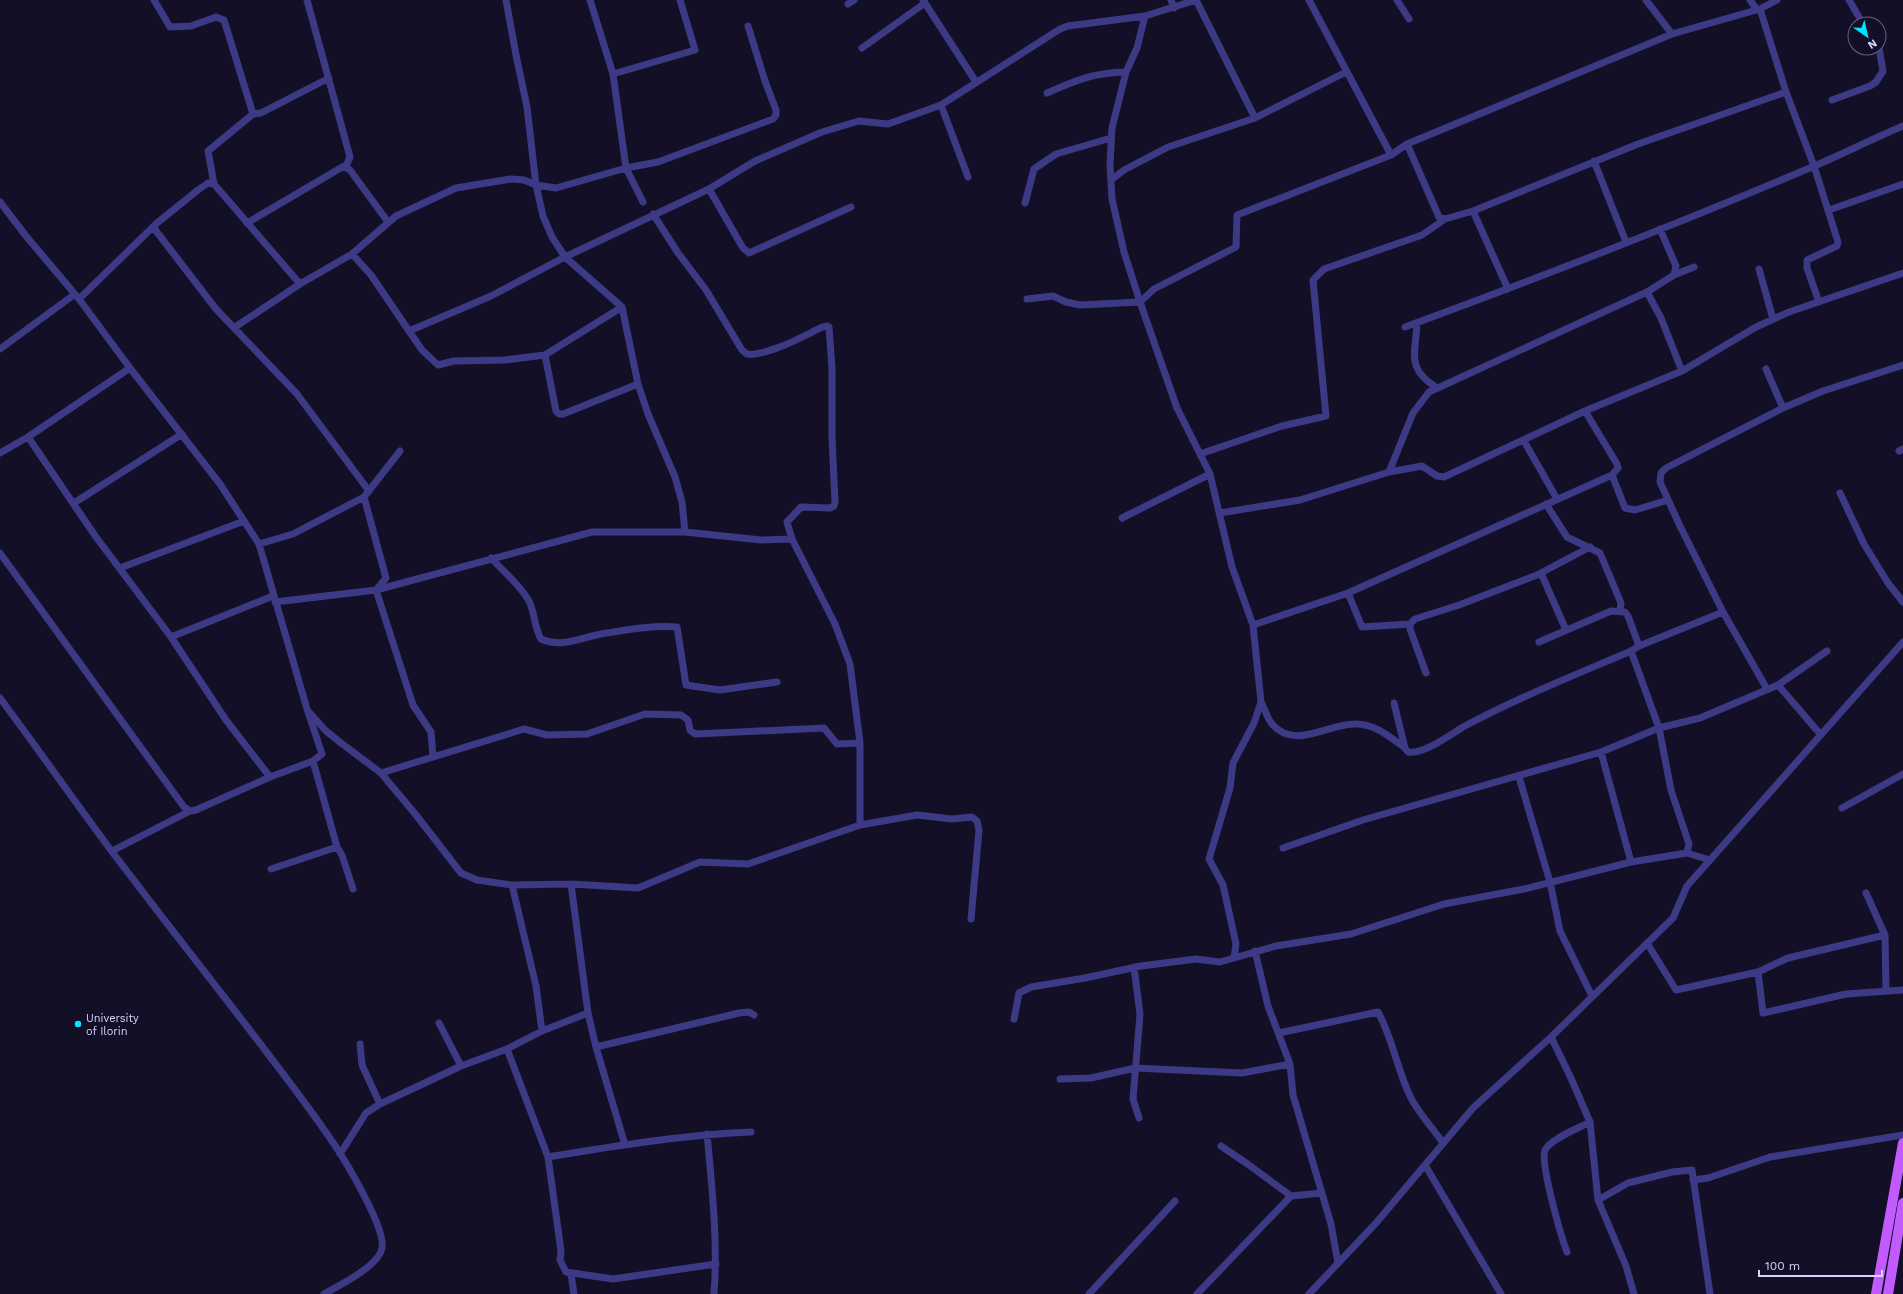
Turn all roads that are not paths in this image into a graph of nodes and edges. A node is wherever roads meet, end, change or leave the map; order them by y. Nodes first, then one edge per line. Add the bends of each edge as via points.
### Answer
1 (154, 0) edge
2 (307, 0) edge
3 (506, 0) edge
4 (590, 0) edge
5 (680, 0) edge
6 (1171, 0) edge
7 (1196, 0) edge
8 (1309, 0) edge
9 (1397, 0) edge
10 (1646, 0) edge
11 (1750, 0) edge
12 (1777, 0) edge
13 (1849, 0) edge
14 (924, 1) edge
15 (1174, 8) junction
16 (1759, 9) junction
17 (1145, 16) junction
18 (1859, 16) edge
19 (1409, 19) dead end
20 (748, 26) dead end
21 (1672, 34) junction
22 (862, 48) dead end
23 (1880, 56) edge
24 (1126, 72) junction
25 (1346, 72) junction
26 (613, 74) junction
27 (329, 78) junction
28 (976, 82) junction
29 (1786, 92) junction
30 (1047, 93) dead end
31 (1832, 100) dead end
32 (941, 105) junction
33 (254, 114) junction
34 (1255, 118) junction
35 (1903, 126) edge
36 (1111, 138) junction
37 (1407, 144) junction
38 (1391, 155) junction
39 (1594, 161) junction
40 (346, 166) junction
41 (1814, 166) junction
42 (626, 168) junction
43 (968, 177) dead end
44 (1111, 180) junction
45 (214, 184) junction
46 (1903, 184) edge
47 (536, 185) junction
48 (709, 189) junction
49 (0, 202) edge
50 (643, 202) dead end
51 (1025, 203) dead end
52 (851, 207) dead end
53 (1829, 210) junction
54 (1473, 211) junction
55 (653, 214) junction
56 (1445, 219) junction
57 (388, 222) junction
58 (247, 223) junction
59 (153, 227) junction
60 (1660, 229) junction
61 (1626, 242) junction
62 (352, 254) junction
63 (565, 257) junction
64 (1694, 268) dead end
65 (1759, 270) dead end
66 (1903, 273) edge
67 (1674, 275) junction
68 (300, 284) junction
69 (1508, 289) junction
70 (1647, 292) junction
71 (77, 296) junction
72 (1027, 299) dead end
73 (1140, 302) junction
74 (1819, 302) junction
75 (622, 307) junction
76 (1773, 319) junction
77 (1417, 323) junction
78 (235, 327) junction
79 (1405, 327) dead end
80 (409, 331) junction
81 (0, 349) edge
82 (545, 355) junction
83 (1903, 365) edge
84 (130, 368) junction
85 (1766, 368) dead end
86 (1682, 371) junction
87 (638, 384) junction
88 (1437, 388) junction
89 (1783, 408) junction
90 (1585, 412) junction
91 (182, 434) junction
92 (28, 437) junction
93 (1524, 441) junction
94 (400, 450) dead end
95 (0, 453) edge
96 (1200, 454) junction
97 (1389, 472) junction
98 (1210, 474) junction
99 (1612, 475) junction
100 (1840, 493) dead end
101 (366, 494) junction
102 (1557, 499) junction
103 (1668, 500) junction
104 (74, 503) junction
105 (1546, 504) junction
106 (1220, 514) junction
107 (1122, 518) dead end
108 (244, 521) junction
109 (685, 532) junction
110 (792, 539) junction
111 (259, 544) junction
112 (1590, 547) junction
113 (0, 553) edge
114 (491, 558) junction
115 (120, 568) junction
116 (1541, 573) junction
117 (376, 590) junction
118 (1348, 593) junction
119 (274, 599) junction
120 (1903, 602) edge
121 (1620, 611) junction
122 (1723, 612) junction
123 (1410, 624) junction
124 (1253, 625) junction
125 (1566, 630) junction
126 (171, 637) junction
127 (1540, 642) dead end
128 (1903, 642) edge
129 (1639, 646) junction
130 (1631, 651) junction
131 (1827, 652) dead end
132 (1426, 673) dead end
133 (776, 682) dead end
134 (1778, 684) junction
135 (1767, 689) junction
136 (0, 698) edge
137 (1261, 702) junction
138 (1394, 703) dead end
139 (307, 709) junction
140 (1659, 728) junction
141 (1821, 735) junction
142 (860, 743) junction
143 (1405, 748) junction
144 (1601, 752) junction
145 (433, 757) junction
146 (313, 761) junction
147 (381, 774) junction
148 (1903, 774) edge
149 (270, 777) junction
150 (1519, 777) junction
151 (1842, 808) dead end
152 (190, 811) junction
153 (860, 825) junction
154 (337, 847) junction
155 (1283, 848) dead end
156 (112, 851) junction
157 (1687, 853) junction
158 (1710, 860) junction
159 (1631, 862) junction
160 (271, 869) dead end
161 (1550, 882) junction
162 (571, 884) junction
163 (512, 885) junction
164 (353, 889) dead end
165 (1866, 893) dead end
166 (970, 920) dead end
167 (1885, 935) junction
168 (1647, 943) junction
169 (1255, 951) junction
170 (1234, 958) junction
171 (1134, 967) junction
172 (1758, 972) junction
173 (1886, 990) junction
174 (1903, 990) edge
175 (1592, 996) junction
176 (588, 1012) junction
177 (754, 1015) dead end
178 (1014, 1019) dead end
179 (439, 1023) dead end
180 (542, 1031) junction
181 (1279, 1033) junction
182 (1551, 1037) junction
183 (360, 1044) dead end
184 (596, 1047) junction
185 (507, 1049) junction
186 (1290, 1064) junction
187 (461, 1066) junction
188 (1135, 1068) junction
189 (1060, 1078) dead end
190 (380, 1104) junction
191 (1139, 1118) dead end
192 (1590, 1122) junction
193 (751, 1132) dead end
194 (708, 1134) junction
195 (1903, 1135) edge
196 (1444, 1143) junction
197 (1903, 1143) edge
198 (626, 1145) junction
199 (1221, 1146) dead end
200 (340, 1154) junction
201 (548, 1157) junction
202 (1425, 1165) junction
203 (1693, 1180) junction
204 (1322, 1194) junction
205 (1291, 1196) junction
206 (1598, 1200) junction
207 (1175, 1201) dead end
208 (1903, 1203) edge
209 (1900, 1244) edge
210 (1568, 1252) dead end
211 (1338, 1263) junction
212 (716, 1264) junction
213 (571, 1274) junction
214 (324, 1294) edge
215 (574, 1294) edge
216 (714, 1294) edge
217 (1089, 1294) edge
218 (1197, 1294) edge
219 (1309, 1294) edge
220 (1501, 1294) edge
221 (1634, 1294) edge
222 (1710, 1294) edge
223 (1875, 1294) edge
224 (1888, 1294) edge

1 - 33 street via 170,27 191,26 216,17 224,20
2 - 27 street
3 - 47 street via 527,107
4 - 26 street
5 - 26 street via 695,50
6 - 15 street
7 - 15 street
7 - 34 street
8 - 25 street
9 - 19 street
10 - 21 street
11 - 16 street
12 - 16 street
13 - 18 street
14 - 22 street
14 - 28 street
15 - 17 street
16 - 21 street
16 - 29 street
17 - 24 street via 1137,48
17 - 28 street via 1060,29
20 - 42 street via 776,110 773,119 658,162
21 - 37 street
23 - 31 street via 1883,71 1876,82
24 - 30 street via 1086,77
24 - 36 street
25 - 34 street
25 - 38 street
26 - 42 street
27 - 33 street via 261,113
27 - 40 street via 350,157
28 - 32 street
29 - 39 street
29 - 41 street
32 - 43 street
32 - 48 street via 888,124 859,121 822,132 755,162
33 - 45 street via 208,150
34 - 44 street via 1168,147 1124,170
35 - 41 street
36 - 44 street
36 - 51 street via 1056,154 1034,169
37 - 38 street
37 - 56 street via 1439,217
38 - 73 street via 1237,215 1236,247 1154,289
39 - 54 street
39 - 61 street
40 - 57 street
40 - 58 street via 338,168
41 - 53 street
41 - 60 street
42 - 47 street via 556,188
42 - 50 street
44 - 73 street via 1112,199 1124,252
45 - 58 street
45 - 59 street via 208,183 198,190
46 - 53 street
47 - 57 street via 524,180 511,179 456,188
47 - 63 street via 543,216
48 - 52 street via 743,248 749,253
48 - 55 street
49 - 71 street
53 - 74 street via 1837,246 1810,257 1806,264
54 - 56 street
54 - 69 street
55 - 63 street
55 - 110 street via 747,354 757,354 823,326 830,327 835,502 830,508 801,507 787,522
56 - 96 street via 1422,235 1324,269 1313,280 1326,416 1282,426
57 - 62 street
58 - 68 street
59 - 71 street
59 - 78 street via 216,309
60 - 61 street
60 - 67 street via 1676,266
61 - 69 street
62 - 68 street
62 - 80 street via 371,275
63 - 75 street
63 - 80 street via 491,296
64 - 67 street
65 - 76 street
66 - 74 street
67 - 70 street
68 - 78 street
69 - 77 street
70 - 86 street via 1661,318
70 - 88 street
71 - 81 street
71 - 84 street
72 - 73 street via 1053,296 1080,305
73 - 96 street via 1177,408
74 - 76 street
75 - 82 street
75 - 87 street
76 - 86 street
77 - 79 street
77 - 88 street via 1414,359 1421,376
78 - 101 street via 297,394
80 - 82 street via 422,350 438,365 454,361 505,360
82 - 87 street via 559,414
83 - 89 street via 1823,391
84 - 91 street
84 - 92 street
85 - 89 street
86 - 90 street
87 - 109 street via 675,477 682,502
88 - 97 street via 1429,392 1413,413
89 - 103 street via 1666,468 1661,473 1660,482
90 - 93 street
90 - 99 street via 1617,464 1618,468
91 - 104 street
91 - 108 street
92 - 95 street
92 - 104 street
93 - 97 street via 1444,477 1422,466
93 - 102 street
94 - 101 street
96 - 98 street
97 - 106 street via 1300,500
98 - 106 street
98 - 107 street
99 - 102 street
99 - 103 street via 1625,508 1635,510
100 - 120 street via 1864,544
101 - 111 street via 293,534
101 - 117 street via 386,578
102 - 105 street
103 - 122 street
104 - 115 street
105 - 112 street via 1567,537
105 - 118 street
106 - 124 street via 1232,566
108 - 111 street
108 - 115 street
109 - 110 street via 761,540
109 - 114 street via 592,532
110 - 142 street via 835,624 850,664
111 - 119 street
112 - 116 street
112 - 121 street via 1600,553 1621,603
113 - 152 street via 184,807
114 - 117 street
114 - 133 street via 523,592 529,602 536,632 541,639 558,644 600,634 662,626 677,627 686,685 720,690
115 - 126 street
116 - 123 street via 1415,619
116 - 125 street
117 - 119 street
117 - 145 street via 413,705 431,732
118 - 123 street via 1362,627
118 - 124 street
119 - 126 street
119 - 139 street
121 - 125 street via 1611,611
121 - 129 street via 1628,616
122 - 129 street
122 - 135 street
123 - 132 street
124 - 137 street
125 - 127 street
126 - 149 street via 226,720
128 - 141 street
129 - 130 street
130 - 140 street
130 - 143 street via 1489,713 1426,749 1414,753 1408,752
131 - 134 street
134 - 135 street
134 - 141 street
135 - 140 street via 1700,718
136 - 156 street
137 - 143 street via 1272,724 1283,733 1294,737 1357,724 1382,731
137 - 170 street via 1254,723 1233,763 1230,788 1209,859 1223,885 1236,944
138 - 143 street
139 - 146 street via 322,754
139 - 147 street via 326,731
140 - 144 street
140 - 157 street via 1671,790 1689,844
141 - 158 street
142 - 145 street via 837,744 824,728 695,734 690,730 688,720 681,715 645,714 587,734 547,735 524,729
142 - 153 street
144 - 150 street
144 - 159 street
145 - 147 street
146 - 149 street
146 - 154 street
147 - 163 street via 461,873 477,880
148 - 151 street
149 - 152 street
150 - 155 street via 1363,820
150 - 161 street
152 - 156 street
153 - 162 street via 748,864 700,862 638,888
153 - 166 street via 917,815 952,819 972,817 977,821 979,830
154 - 160 street
154 - 164 street
156 - 200 street via 282,1073
157 - 158 street
157 - 159 street
158 - 168 street via 1687,886 1673,918
159 - 161 street
161 - 169 street via 1444,904 1351,934
161 - 175 street via 1560,932
162 - 163 street
162 - 176 street
163 - 180 street via 536,986
165 - 167 street
167 - 172 street via 1788,958
167 - 173 street
168 - 172 street via 1676,990
168 - 175 street
169 - 170 street
169 - 181 street via 1268,1006
170 - 171 street via 1220,962 1196,959
171 - 178 street via 1031,987 1019,993
171 - 188 street via 1140,1014
172 - 173 street via 1763,1013 1846,994
173 - 174 street
175 - 182 street
176 - 180 street
176 - 184 street
177 - 184 street via 749,1012 739,1013
179 - 187 street
180 - 185 street
181 - 186 street
181 - 196 street via 1378,1012 1388,1029 1395,1057 1412,1098
182 - 192 street
182 - 196 street via 1473,1108
183 - 190 street via 362,1064
184 - 198 street
185 - 187 street
185 - 201 street
186 - 188 street via 1242,1073
186 - 204 street via 1293,1095
187 - 190 street
188 - 189 street via 1091,1078
188 - 191 street via 1133,1099
190 - 200 street via 366,1113
192 - 206 street
192 - 210 street via 1552,1142 1545,1150 1545,1163 1558,1226
193 - 194 street
194 - 198 street
194 - 212 street
195 - 203 street via 1770,1158 1708,1178
196 - 202 street
197 - 223 main road
198 - 201 street
199 - 205 street
200 - 214 street via 376,1220 383,1247 380,1256 368,1267
201 - 213 street via 561,1251 560,1260 566,1272
202 - 211 street
202 - 220 street
203 - 206 street via 1692,1170 1672,1172 1628,1183
203 - 222 street
204 - 205 street
204 - 211 street
205 - 218 street
206 - 221 street via 1626,1266
207 - 217 street
208 - 209 main road
209 - 224 main road
211 - 219 street
212 - 213 street via 613,1279
212 - 216 street
213 - 215 street

